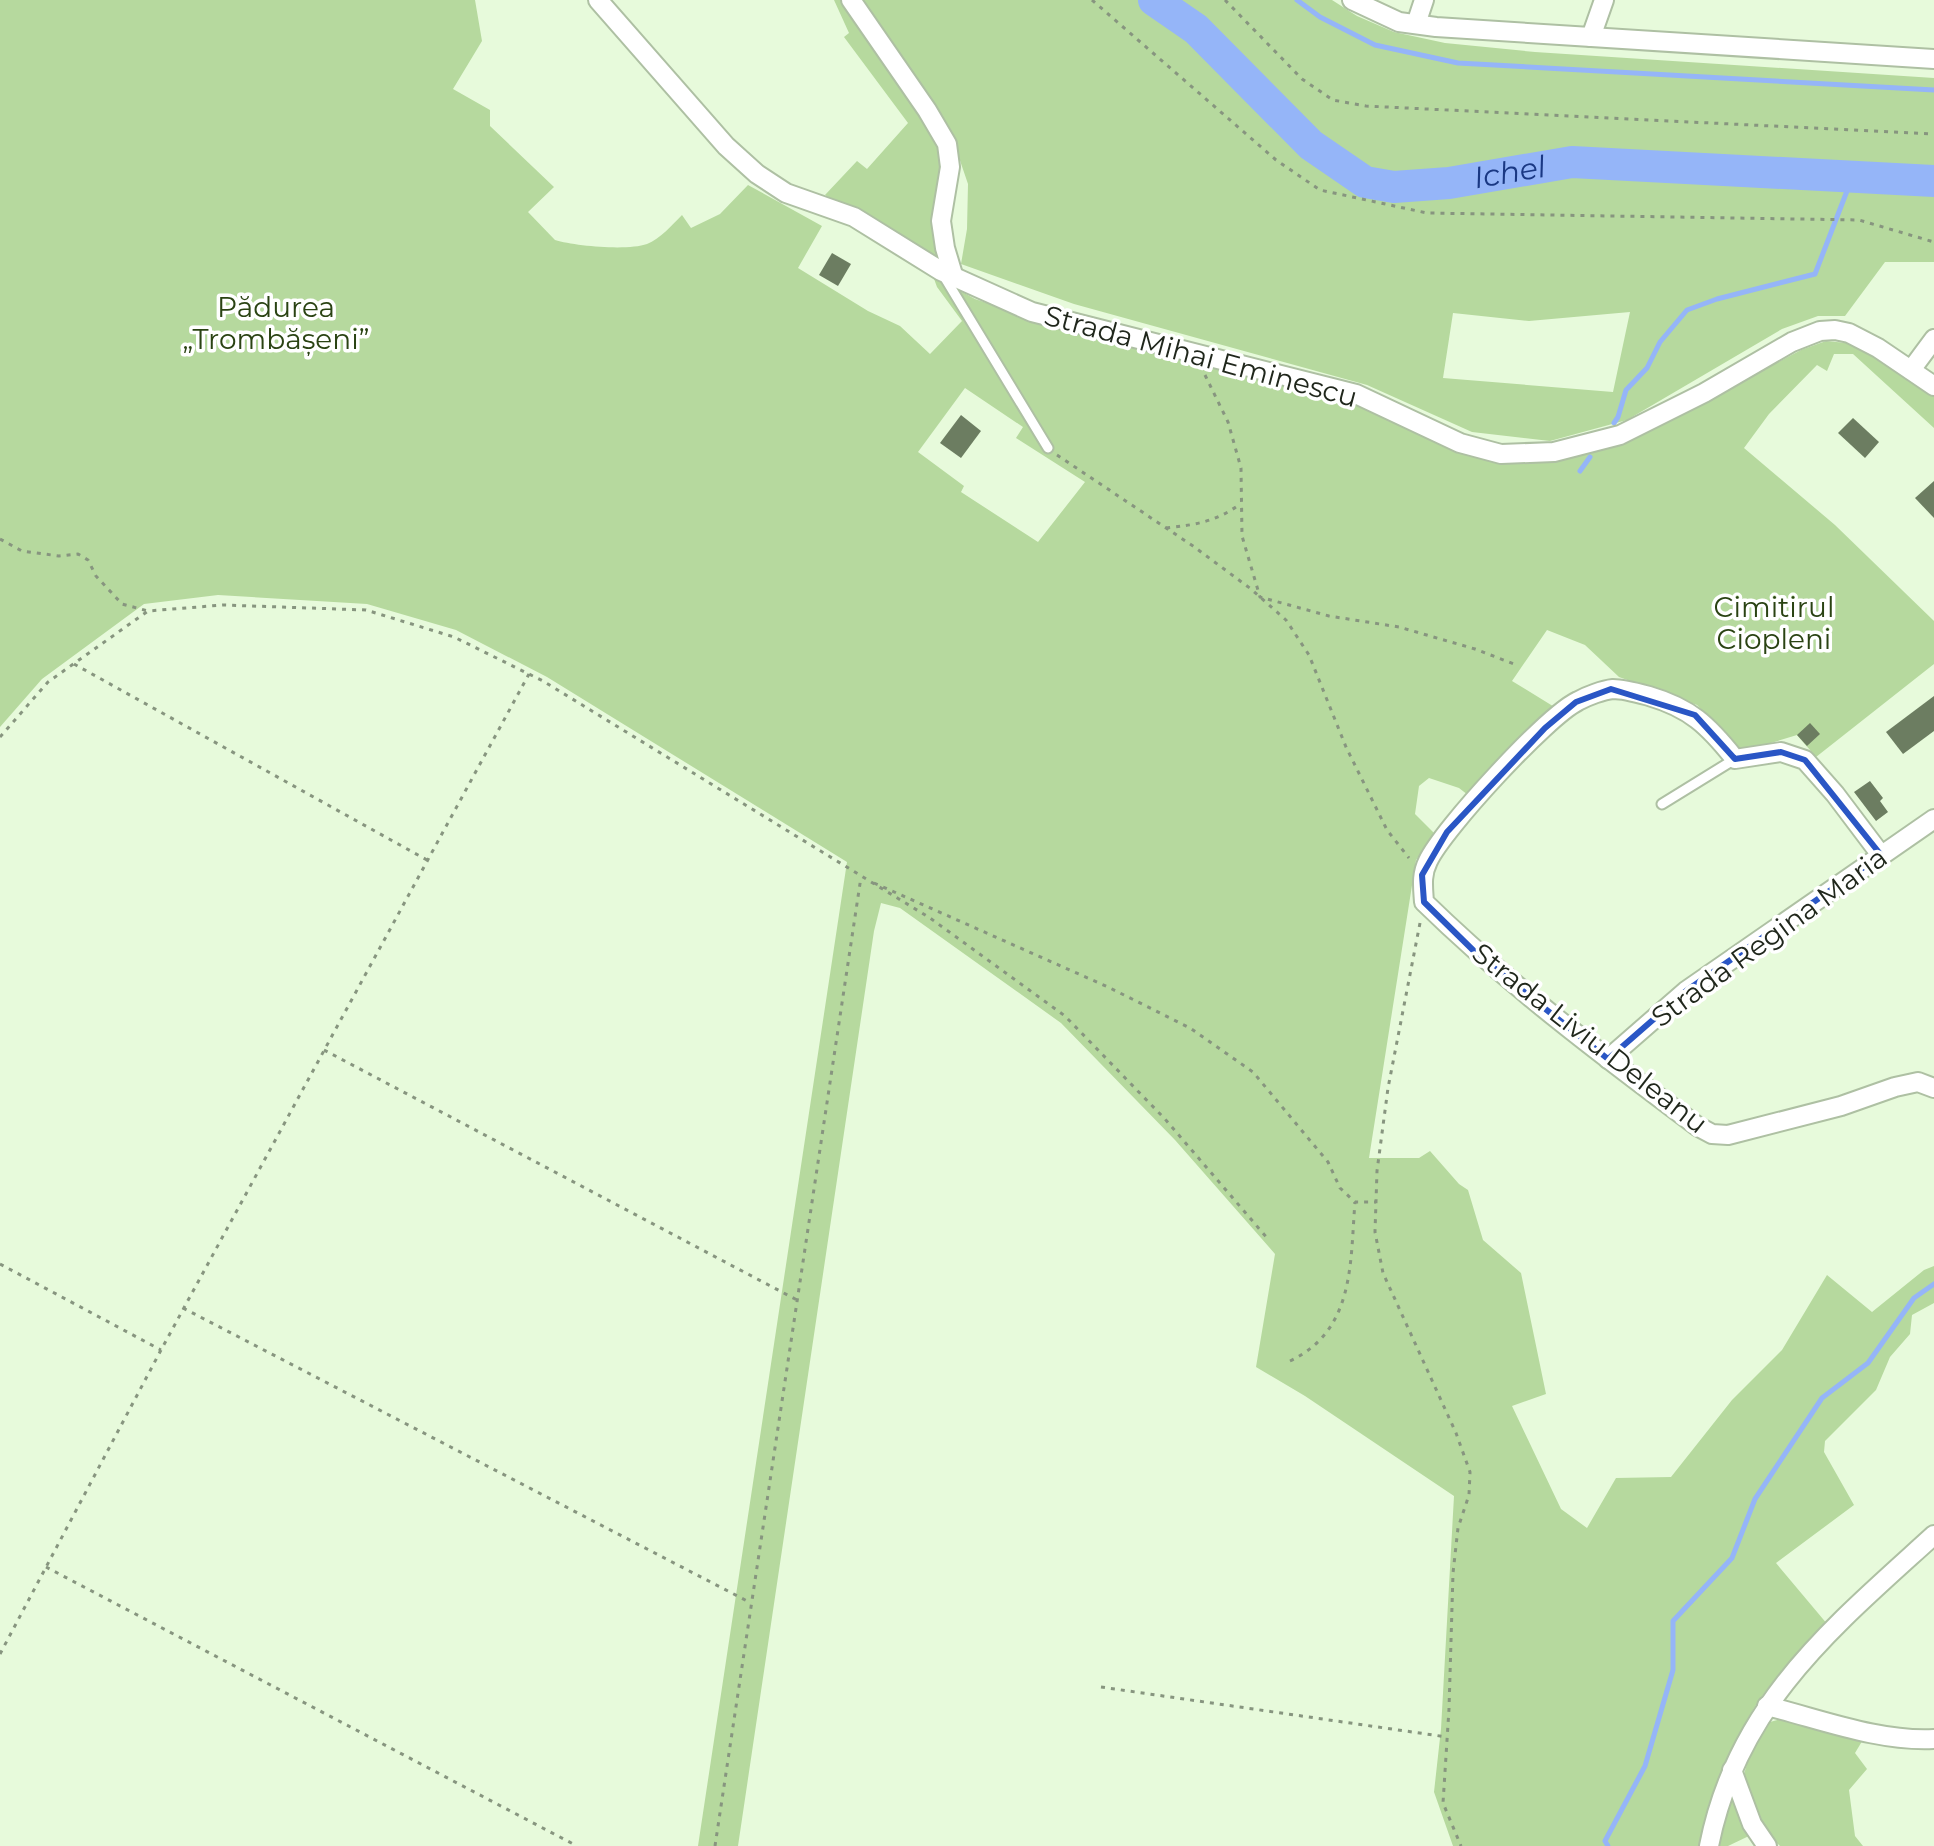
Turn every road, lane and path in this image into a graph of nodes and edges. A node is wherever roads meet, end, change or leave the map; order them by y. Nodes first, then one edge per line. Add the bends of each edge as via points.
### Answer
1 (598, 0) edge
2 (851, 0) edge
3 (1092, 0) edge
4 (1225, 0) edge
5 (1352, 0) edge
6 (1424, 0) edge
7 (1604, 0) edge
8 (1416, 24) junction
9 (1591, 37) junction
10 (1934, 59) edge
11 (1934, 134) edge
12 (1934, 242) edge
13 (948, 275) junction
14 (1934, 339) edge
15 (1205, 355) junction
16 (1911, 370) junction
17 (1934, 386) edge
18 (1048, 448) joint
19 (1242, 503) junction
20 (1166, 528) junction
21 (0, 539) edge
22 (1260, 597) junction
23 (148, 611) junction
24 (74, 664) junction
25 (1514, 664) dead end
26 (529, 674) junction
27 (0, 737) edge
28 (1735, 759) junction
29 (1662, 804) dead end
30 (1934, 819) edge
31 (1881, 855) junction
32 (428, 860) junction
33 (1422, 875) junction
34 (861, 877) junction
35 (1424, 902) junction
36 (324, 1050) junction
37 (1608, 1059) junction
38 (1934, 1088) edge
39 (1355, 1202) junction
40 (1376, 1202) junction
41 (1268, 1239) dead end
42 (0, 1264) edge
43 (797, 1300) junction
44 (183, 1308) junction
45 (161, 1350) junction
46 (1290, 1361) dead end
47 (1934, 1535) edge
48 (46, 1567) junction
49 (751, 1603) junction
50 (0, 1654) edge
51 (1101, 1687) dead end
52 (1767, 1706) junction
53 (1447, 1737) junction
54 (1934, 1739) edge
55 (1732, 1770) junction
56 (1759, 1845) edge
57 (577, 1846) edge
58 (715, 1846) edge
59 (1461, 1846) edge
60 (1709, 1846) edge

1 - 13 street, Strada Mihai Eminescu via 757,174 786,193 854,217
2 - 13 street via 947,144 950,167 941,221
3 - 12 path via 1276,160 1320,190 1427,213 1849,220
4 - 11 path via 1302,79 1333,100 1366,106
5 - 8 street via 1399,22
6 - 8 street
7 - 9 street
8 - 9 street
9 - 10 street
13 - 15 street, Strada Mihai Eminescu via 1032,312
13 - 18 lane, Strada Mihai Eminescu
14 - 16 street
15 - 16 street, Strada Mihai Eminescu via 1356,394 1460,443 1501,454 1554,452 1620,435 1820,331 1849,333
15 - 19 path via 1205,372 1241,468
16 - 17 street
18 - 20 path
19 - 20 path via 1201,524
19 - 22 path via 1242,536
20 - 22 path
21 - 23 path via 22,551 78,554 122,604
22 - 25 path via 1329,616 1399,627
22 - 33 path via 1286,620 1309,655 1387,830
23 - 24 path
23 - 26 path via 223,605 366,610 454,637
24 - 27 path via 48,682
24 - 32 path
26 - 32 path
26 - 34 path
28 - 29 lane
28 - 31 street via 1781,752 1805,760
28 - 33 street via 1695,715 1641,693 1611,689 1576,702 1545,728 1447,832
30 - 31 street, Strada Regina Maria
31 - 37 street, Strada Regina Maria via 1686,991
32 - 36 path
33 - 35 street
34 - 39 path via 1190,1028 1253,1072
34 - 41 path via 930,918 1065,1016 1165,1119
34 - 43 path
35 - 37 street, Strada Liviu Deleanu via 1478,955
35 - 40 path via 1388,1088
36 - 43 path
36 - 44 path
37 - 38 street, Strada Liviu Deleanu via 1712,1134 1728,1135 1918,1082
39 - 40 path
39 - 46 path via 1343,1304 1326,1333
40 - 53 path via 1383,1273 1470,1472 1453,1573
42 - 45 path
43 - 49 path
44 - 45 path
44 - 49 path
45 - 48 path
47 - 52 street via 1809,1652
48 - 50 path
48 - 57 path
49 - 58 path
51 - 53 path
52 - 54 street via 1870,1731
52 - 55 street
53 - 59 path via 1443,1803
55 - 56 street
55 - 60 street

